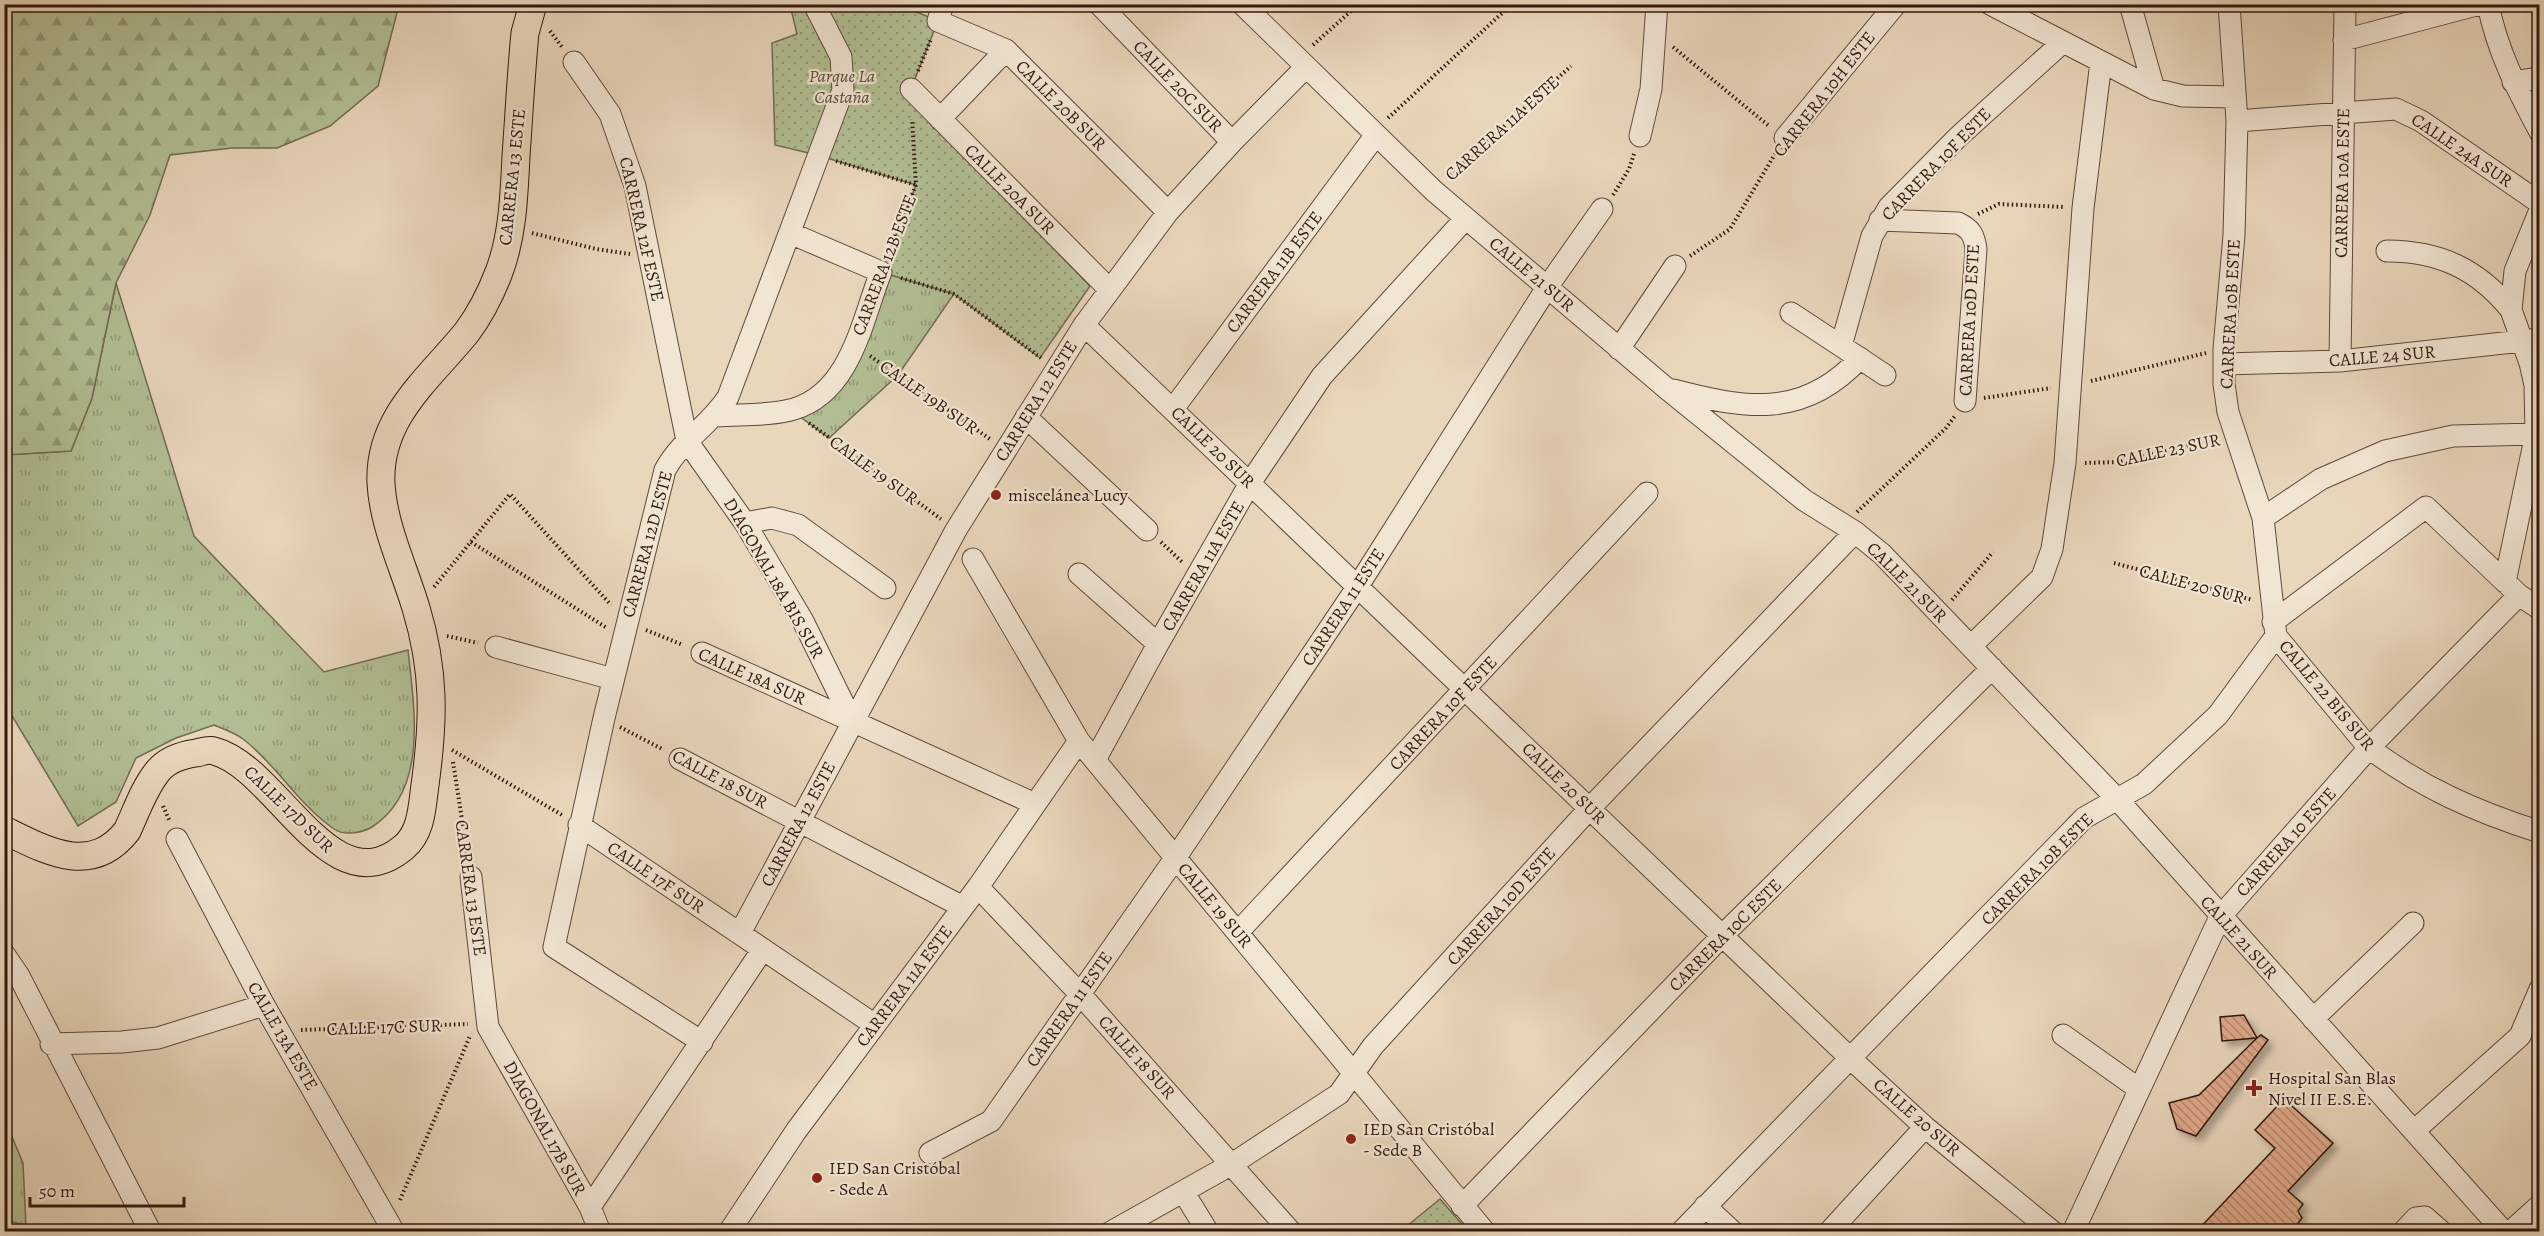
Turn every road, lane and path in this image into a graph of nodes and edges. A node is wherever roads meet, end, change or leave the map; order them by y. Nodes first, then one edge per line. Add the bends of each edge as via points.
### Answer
1 (814, 4) edge
2 (1099, 4) edge
3 (1242, 4) edge
4 (1359, 4) edge
5 (1512, 4) edge
6 (1657, 4) edge
7 (1896, 4) edge
8 (2130, 4) edge
9 (2229, 4) edge
10 (2345, 4) edge
11 (2480, 4) edge
12 (2488, 4) edge
13 (1991, 5) edge
14 (532, 6) edge
15 (941, 13) edge
16 (1656, 34) junction
17 (2344, 40) junction
18 (2063, 42) junction
19 (1006, 50) junction
20 (574, 62) joint
21 (2101, 62) junction
22 (1301, 64) junction
23 (1571, 66) dead end
24 (2540, 78) edge
25 (2513, 82) junction
26 (911, 89) junction
27 (2154, 89) junction
28 (2235, 97) junction
29 (2343, 112) junction
30 (940, 119) junction
31 (2236, 121) junction
32 (2540, 132) edge
33 (1374, 134) junction
34 (1640, 136) joint
35 (1785, 138) junction
36 (1232, 141) junction
37 (817, 155) junction
38 (916, 185) junction
39 (1434, 191) junction
40 (2540, 203) edge
41 (1602, 208) joint
42 (2083, 208) junction
43 (2540, 210) edge
44 (1168, 212) junction
45 (1466, 218) junction
46 (1880, 220) junction
47 (1958, 223) junction
48 (511, 225) junction
49 (790, 233) junction
50 (2387, 251) dead end
51 (649, 255) junction
52 (1675, 266) joint
53 (881, 272) junction
54 (1548, 286) junction
55 (1109, 289) junction
56 (2511, 310) junction
57 (1791, 313) dead end
58 (1084, 325) junction
59 (2534, 342) edge
60 (853, 345) junction
61 (1841, 346) junction
62 (1619, 349) junction
63 (2224, 357) junction
64 (1860, 358) junction
65 (2340, 362) junction
66 (1056, 369) junction
67 (1885, 375) dead end
68 (2072, 385) junction
69 (1666, 388) junction
70 (1965, 401) junction
71 (1173, 409) junction
72 (791, 410) junction
73 (716, 416) junction
74 (1026, 417) junction
75 (2536, 434) junction
76 (2234, 436) junction
77 (687, 441) junction
78 (1006, 450) junction
79 (2065, 463) junction
80 (1250, 483) junction
81 (1647, 493) dead end
82 (2263, 518) junction
83 (746, 523) junction
84 (1849, 528) junction
85 (956, 530) junction
86 (1147, 530) joint
87 (471, 542) junction
88 (1993, 552) dead end
89 (973, 559) dead end
90 (2114, 563) dead end
91 (1079, 574) dead end
92 (1198, 576) junction
93 (1358, 586) junction
94 (885, 588) dead end
95 (2512, 589) junction
96 (2540, 609) edge
97 (1940, 614) junction
98 (420, 620) junction
99 (2274, 621) junction
100 (624, 630) junction
101 (1158, 644) junction
102 (1971, 646) junction
103 (496, 647) joint
104 (702, 653) joint
105 (1992, 668) junction
106 (613, 679) junction
107 (1466, 689) junction
108 (604, 718) junction
109 (852, 721) junction
110 (1079, 741) junction
111 (2369, 748) junction
112 (680, 759) joint
113 (1095, 760) junction
114 (2117, 800) junction
115 (1035, 804) junction
116 (1590, 808) junction
117 (800, 821) junction
118 (579, 825) junction
119 (4, 830) edge
120 (2540, 832) edge
121 (177, 839) dead end
122 (1176, 857) junction
123 (471, 877) joint
124 (978, 887) junction
125 (963, 908) junction
126 (2220, 917) junction
127 (2413, 923) dead end
128 (1238, 932) junction
129 (740, 933) junction
130 (1723, 935) junction
131 (764, 949) junction
132 (4, 954) edge
133 (2540, 989) edge
134 (1080, 994) junction
135 (264, 1005) junction
136 (2313, 1019) junction
137 (482, 1025) junction
138 (875, 1025) junction
139 (280, 1030) junction
140 (2063, 1035) dead end
141 (702, 1042) junction
142 (51, 1044) junction
143 (1850, 1058) junction
144 (1354, 1076) junction
145 (2139, 1089) junction
146 (1925, 1127) junction
147 (2414, 1131) junction
148 (930, 1154) dead end
149 (1232, 1164) junction
150 (1184, 1193) junction
151 (2540, 1205) edge
152 (1462, 1206) junction
153 (1705, 1206) junction
154 (590, 1208) junction
155 (392, 1227) edge
156 (153, 1231) edge
157 (600, 1232) edge
158 (729, 1232) edge
159 (1111, 1232) edge
160 (1208, 1232) edge
161 (1291, 1232) edge
162 (1485, 1232) edge
163 (1681, 1232) edge
164 (1733, 1232) edge
165 (1829, 1232) edge
166 (2053, 1232) edge
167 (2073, 1232) edge
168 (2403, 1232) edge
169 (2442, 1232) edge
170 (2504, 1232) edge
171 (2510, 1232) edge

1 - 37 street, CARRERA 12D ESTE via 841,57 844,79 840,101
2 - 36 street, CALLE 20C SUR
3 - 22 street, CALLE 21 SUR
4 - 22 path
5 - 33 path
6 - 16 street
7 - 35 street, CARRERA 10H ESTE
8 - 27 street
9 - 28 street, CARRERA 10B ESTE
10 - 17 street, CARRERA 10A ESTE
11 - 17 street
12 - 25 street via 2494,34
13 - 18 street
14 - 20 path
14 - 48 main road, CARRERA 13 ESTE via 525,33
15 - 19 street, CALLE 20B SUR
15 - 26 path, CARRERA 12B ESTE
16 - 34 street via 1651,89
16 - 35 path
17 - 29 street, CARRERA 10A ESTE
18 - 21 street
18 - 46 street, CARRERA 10F ESTE via 1957,138
19 - 30 street
19 - 44 street, CALLE 20B SUR
20 - 51 street, CARRERA 12F ESTE via 609,114 623,148
21 - 27 street
21 - 42 street
22 - 33 street, CALLE 21 SUR
22 - 36 street, CARRERA 12 ESTE
23 - 39 path, CARRERA 11A ESTE
24 - 25 street
25 - 32 street
26 - 30 street, CALLE 20A SUR
26 - 38 path, CARRERA 12B ESTE
27 - 28 street via 2184,96
28 - 31 street, CARRERA 10B ESTE
29 - 31 street, CALLE 24A SUR
29 - 40 street, CALLE 24A SUR via 2396,109 2411,114
29 - 65 street, CARRERA 10A ESTE
30 - 55 street, CALLE 20A SUR
31 - 63 street, CARRERA 10B ESTE via 2234,235
33 - 39 street, CALLE 21 SUR
33 - 71 street, CARRERA 11B ESTE
34 - 41 path via 1629,169
35 - 52 path, CARRERA 10H ESTE via 1730,230
36 - 44 street, CARRERA 12 ESTE
37 - 38 path
37 - 49 street, CARRERA 12D ESTE
38 - 53 path, CARRERA 12B ESTE
39 - 45 street, CALLE 21 SUR
41 - 54 street, CARRERA 11 ESTE
42 - 47 path via 1998,204
42 - 68 street
43 - 56 street via 2515,271
44 - 55 street, CARRERA 12 ESTE
45 - 54 street, CALLE 21 SUR
45 - 80 street, CARRERA 11A ESTE via 1322,376
46 - 47 street, CARRERA 10D ESTE
46 - 61 street, CARRERA 10F ESTE via 1868,246
47 - 70 street, CARRERA 10D ESTE via 1969,228 1976,249
48 - 51 path via 573,244
48 - 98 main road, CARRERA 13 ESTE via 500,270 480,313 401,409 383,453 383,500
49 - 53 street
49 - 73 street, CARRERA 12D ESTE via 728,397
50 - 56 street via 2411,251 2457,264 2496,291
51 - 77 street, CARRERA 12F ESTE
52 - 62 street
53 - 60 street, CARRERA 12B ESTE
53 - 66 path via 954,294
54 - 62 street, CALLE 21 SUR
54 - 93 street, CARRERA 11 ESTE
55 - 58 street, CARRERA 12 ESTE
56 - 59 street
57 - 61 street
58 - 66 street, CARRERA 12 ESTE
58 - 71 street, CALLE 20 SUR
59 - 65 street, CALLE 24 SUR
59 - 75 street
60 - 72 street, CARRERA 12B ESTE via 833,384 814,400
60 - 78 path, CALLE 19B SUR
61 - 64 street
62 - 69 street, CALLE 21 SUR
63 - 65 street, CALLE 24 SUR
63 - 68 path
63 - 76 street, CARRERA 10B ESTE
64 - 67 street
64 - 69 street via 1827,388 1806,397 1755,405 1733,404
66 - 74 street, CARRERA 12 ESTE
68 - 70 path
68 - 79 street
69 - 84 street, CALLE 21 SUR via 1804,500
70 - 84 path, CARRERA 10D ESTE via 1946,428
71 - 80 street, CALLE 20 SUR
72 - 73 street, CARRERA 12B ESTE
72 - 85 path, CALLE 19 SUR
73 - 77 street, CARRERA 12D ESTE
74 - 78 street, CARRERA 12 ESTE
74 - 86 street
75 - 82 street via 2453,436 2385,451 2321,479
75 - 95 street
76 - 79 path, CALLE 23 SUR via 2118,462
76 - 82 street, CARRERA 10B ESTE
77 - 83 street, DIAGONAL 18A BIS SUR
77 - 100 street, CARRERA 12D ESTE via 665,470
78 - 85 street, CARRERA 12 ESTE
79 - 102 street via 2042,578
80 - 92 street, CARRERA 11A ESTE
80 - 93 street, CALLE 20 SUR
81 - 107 street, CARRERA 10F ESTE
82 - 99 street, CARRERA 10B ESTE
83 - 94 street via 772,518 798,525
83 - 109 street, DIAGONAL 18A BIS SUR via 803,621
84 - 97 street, CALLE 21 SUR via 1882,554
84 - 116 street, CARRERA 10D ESTE
85 - 109 street, CARRERA 12 ESTE
86 - 92 path
87 - 98 path
87 - 100 path
87 - 100 path, CALLE 18A SUR via 510,494
88 - 97 path
89 - 110 street, CALLE 19 SUR
90 - 99 path, CALLE 20 SUR
91 - 101 street
92 - 101 street, CARRERA 11A ESTE
93 - 107 street, CALLE 20 SUR
93 - 122 street, CARRERA 11 ESTE
95 - 96 street
95 - 99 street via 2426,507
95 - 111 street, CARRERA 10 ESTE
97 - 102 street, CALLE 21 SUR
98 - 103 path
98 - 119 main road, CALLE 17D SUR via 434,702 420,820 411,840 386,858 355,861 335,854 249,769 210,749 179,757 160,768 127,831 102,851 80,856 57,855
99 - 111 street, CALLE 22 BIS SUR
99 - 114 street, CARRERA 10B ESTE via 2218,715 2144,784
100 - 104 path, CALLE 18A SUR
100 - 106 street, CARRERA 12D ESTE
101 - 113 street, CARRERA 11A ESTE
102 - 105 street, CALLE 21 SUR
103 - 106 street
104 - 109 street, CALLE 18A SUR
105 - 114 street, CALLE 21 SUR
105 - 130 street, CARRERA 10C ESTE
106 - 108 street, CARRERA 12D ESTE
107 - 116 street, CALLE 20 SUR
107 - 128 street, CARRERA 10F ESTE
108 - 112 path, CALLE 18 SUR
108 - 118 street, CARRERA 12D ESTE
109 - 115 street, CALLE 18A SUR
109 - 117 street, CARRERA 12 ESTE
110 - 113 street, CALLE 19 SUR
110 - 115 street, CARRERA 11A ESTE
111 - 120 street, CALLE 22 BIS SUR via 2411,778 2454,801
111 - 126 street, CARRERA 10 ESTE
112 - 117 street, CALLE 18 SUR
113 - 122 street, CALLE 19 SUR
114 - 126 street, CALLE 21 SUR
114 - 143 street, CARRERA 10B ESTE via 2084,818
115 - 124 street, CARRERA 11A ESTE
116 - 130 street, CALLE 20 SUR
116 - 144 street, CARRERA 10D ESTE via 1373,1046
117 - 125 street, CALLE 18 SUR
117 - 129 street, CARRERA 12 ESTE
118 - 123 path, CARRERA 13 ESTE via 451,750
118 - 129 street, CALLE 17F SUR
118 - 141 street, CARRERA 12D ESTE via 554,947
121 - 135 street, CALLE 13A ESTE
122 - 128 street, CALLE 19 SUR
122 - 134 street, CARRERA 11 ESTE
123 - 137 street, CARRERA 13 ESTE
124 - 125 street, CARRERA 11A ESTE
124 - 134 street, CALLE 18 SUR
125 - 138 street, CARRERA 11A ESTE
126 - 136 street, CALLE 21 SUR
126 - 145 street, CARRERA 10 ESTE
127 - 136 street
128 - 144 street, CALLE 19 SUR
129 - 131 street, CALLE 17F SUR
130 - 143 street, CALLE 20 SUR
130 - 152 street, CARRERA 10C ESTE
131 - 138 street, CALLE 17F SUR
131 - 141 street
132 - 142 street via 19,976
133 - 147 street via 2520,1036
134 - 148 street, CARRERA 11 ESTE via 991,1121
134 - 149 street, CALLE 18 SUR
135 - 139 street, CALLE 13A ESTE
135 - 142 street via 158,1038
136 - 147 street, CALLE 21 SUR
137 - 139 path, CALLE 17C SUR
137 - 154 street, DIAGONAL 17B SUR
137 - 155 path
138 - 158 street, CARRERA 11A ESTE via 796,1131
139 - 155 street, CALLE 13A ESTE
140 - 145 street
141 - 154 street
142 - 156 street
143 - 146 street, CALLE 20 SUR
143 - 153 street, CARRERA 10B ESTE
144 - 149 street, CARRERA 10D ESTE via 1339,1094
144 - 152 street, CALLE 19 SUR
145 - 167 street, CARRERA 10 ESTE
146 - 165 street
146 - 166 street, CALLE 20 SUR
147 - 170 street, CALLE 21 SUR
149 - 150 street, CARRERA 10D ESTE
149 - 161 street, CALLE 18 SUR
150 - 159 street, CARRERA 10D ESTE
150 - 160 street
151 - 171 street
152 - 162 street, CALLE 19 SUR
153 - 163 street, CARRERA 10B ESTE
153 - 164 street
154 - 157 street, DIAGONAL 17B SUR
168 - 169 street via 2416,1218 2426,1217

